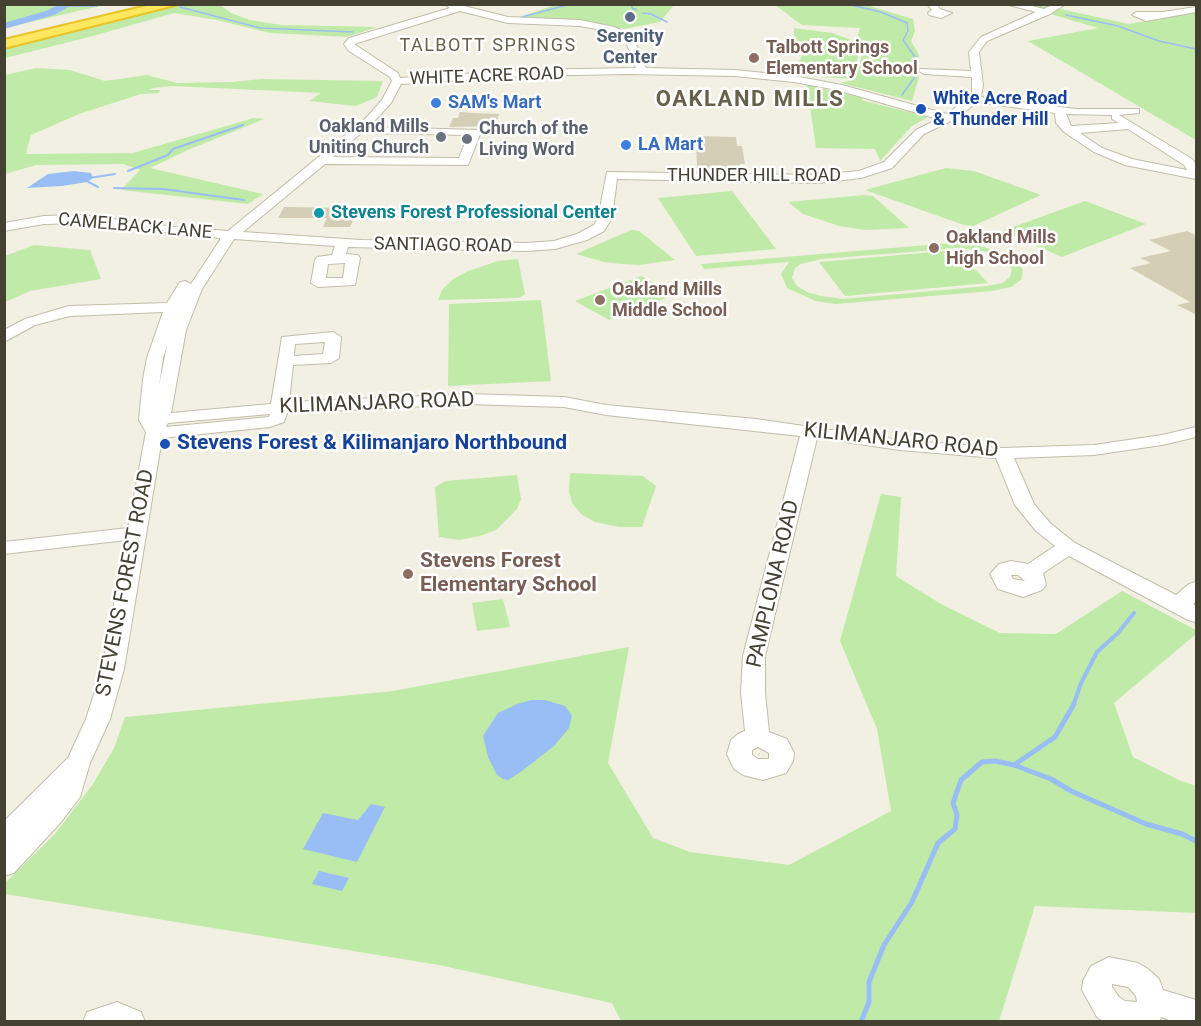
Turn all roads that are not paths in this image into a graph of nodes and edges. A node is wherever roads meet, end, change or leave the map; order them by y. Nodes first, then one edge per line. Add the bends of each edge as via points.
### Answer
1 (123, 4) edge
2 (173, 4) edge
3 (445, 4) edge
4 (1009, 4) edge
5 (1062, 4) edge
6 (459, 8) junction
7 (1197, 10) edge
8 (1047, 12) junction
9 (1152, 16) dead end
10 (4, 33) edge
11 (4, 44) edge
12 (642, 71) junction
13 (924, 71) dead end
14 (976, 74) junction
15 (397, 81) junction
16 (974, 99) junction
17 (1034, 108) junction
18 (1060, 111) junction
19 (1116, 117) dead end
20 (948, 118) junction
21 (1130, 126) junction
22 (358, 130) junction
23 (1068, 130) junction
24 (320, 160) junction
25 (611, 175) joint
26 (1194, 175) edge
27 (4, 227) edge
28 (230, 235) junction
29 (343, 242) junction
30 (338, 259) dead end
31 (179, 307) junction
32 (4, 337) edge
33 (286, 361) dead end
34 (279, 414) junction
35 (154, 424) junction
36 (810, 431) junction
37 (1197, 432) edge
38 (1003, 453) junction
39 (138, 532) junction
40 (1068, 547) junction
41 (4, 548) edge
42 (1029, 572) dead end
43 (1197, 589) edge
44 (1188, 610) edge
45 (758, 738) dead end
46 (78, 763) junction
47 (4, 838) edge
48 (4, 865) edge
49 (1152, 1000) dead end
50 (1197, 1014) edge
51 (98, 1022) edge
52 (130, 1022) edge

1 - 10 highway
2 - 11 highway
3 - 6 street
4 - 8 street
5 - 8 street
6 - 12 street via 508,20 587,24 620,32 632,40
6 - 15 street via 352,40 349,47 392,72
7 - 9 street
8 - 14 street via 984,39 974,52
12 - 15 street, WHITE ACRE ROAD
12 - 20 street, WHITE ACRE ROAD via 728,72 794,79
13 - 14 street
14 - 16 street via 978,91
15 - 22 street, STEVENS FOREST ROAD via 382,108
16 - 17 street
16 - 20 street, THUNDER HILL ROAD
17 - 18 street
17 - 18 street via 1036,102 1123,103 1135,111
18 - 23 street
19 - 21 street
20 - 25 street, THUNDER HILL ROAD via 920,132 888,165 848,177
21 - 23 street
21 - 26 street via 1192,165
22 - 24 street, STEVENS FOREST ROAD
22 - 24 street via 475,132 464,162
23 - 26 street via 1118,159
24 - 28 street, STEVENS FOREST ROAD
25 - 29 street, SANTIAGO ROAD via 602,223 591,233 569,242 526,247
27 - 28 street, CAMELBACK LANE via 81,219
28 - 29 street, SANTIAGO ROAD
28 - 31 street, STEVENS FOREST ROAD via 199,265
29 - 30 street
31 - 32 street via 58,313 30,322
31 - 35 street, STEVENS FOREST ROAD via 172,357
33 - 34 street
34 - 35 street, KILIMANJARO ROAD
34 - 36 street, KILIMANJARO ROAD via 606,410
35 - 39 street, STEVENS FOREST ROAD
36 - 38 street, KILIMANJARO ROAD
36 - 45 street, PAMPLONA ROAD via 754,656
37 - 38 street, KILIMANJARO ROAD via 1094,450
38 - 40 street via 1029,511
39 - 41 street
39 - 46 street, STEVENS FOREST ROAD via 105,699
40 - 42 street
40 - 44 street
43 - 44 street
46 - 47 street, STEVENS FOREST ROAD
46 - 48 street, STEVENS FOREST ROAD via 71,790
49 - 50 street
51 - 52 street via 117,1016

